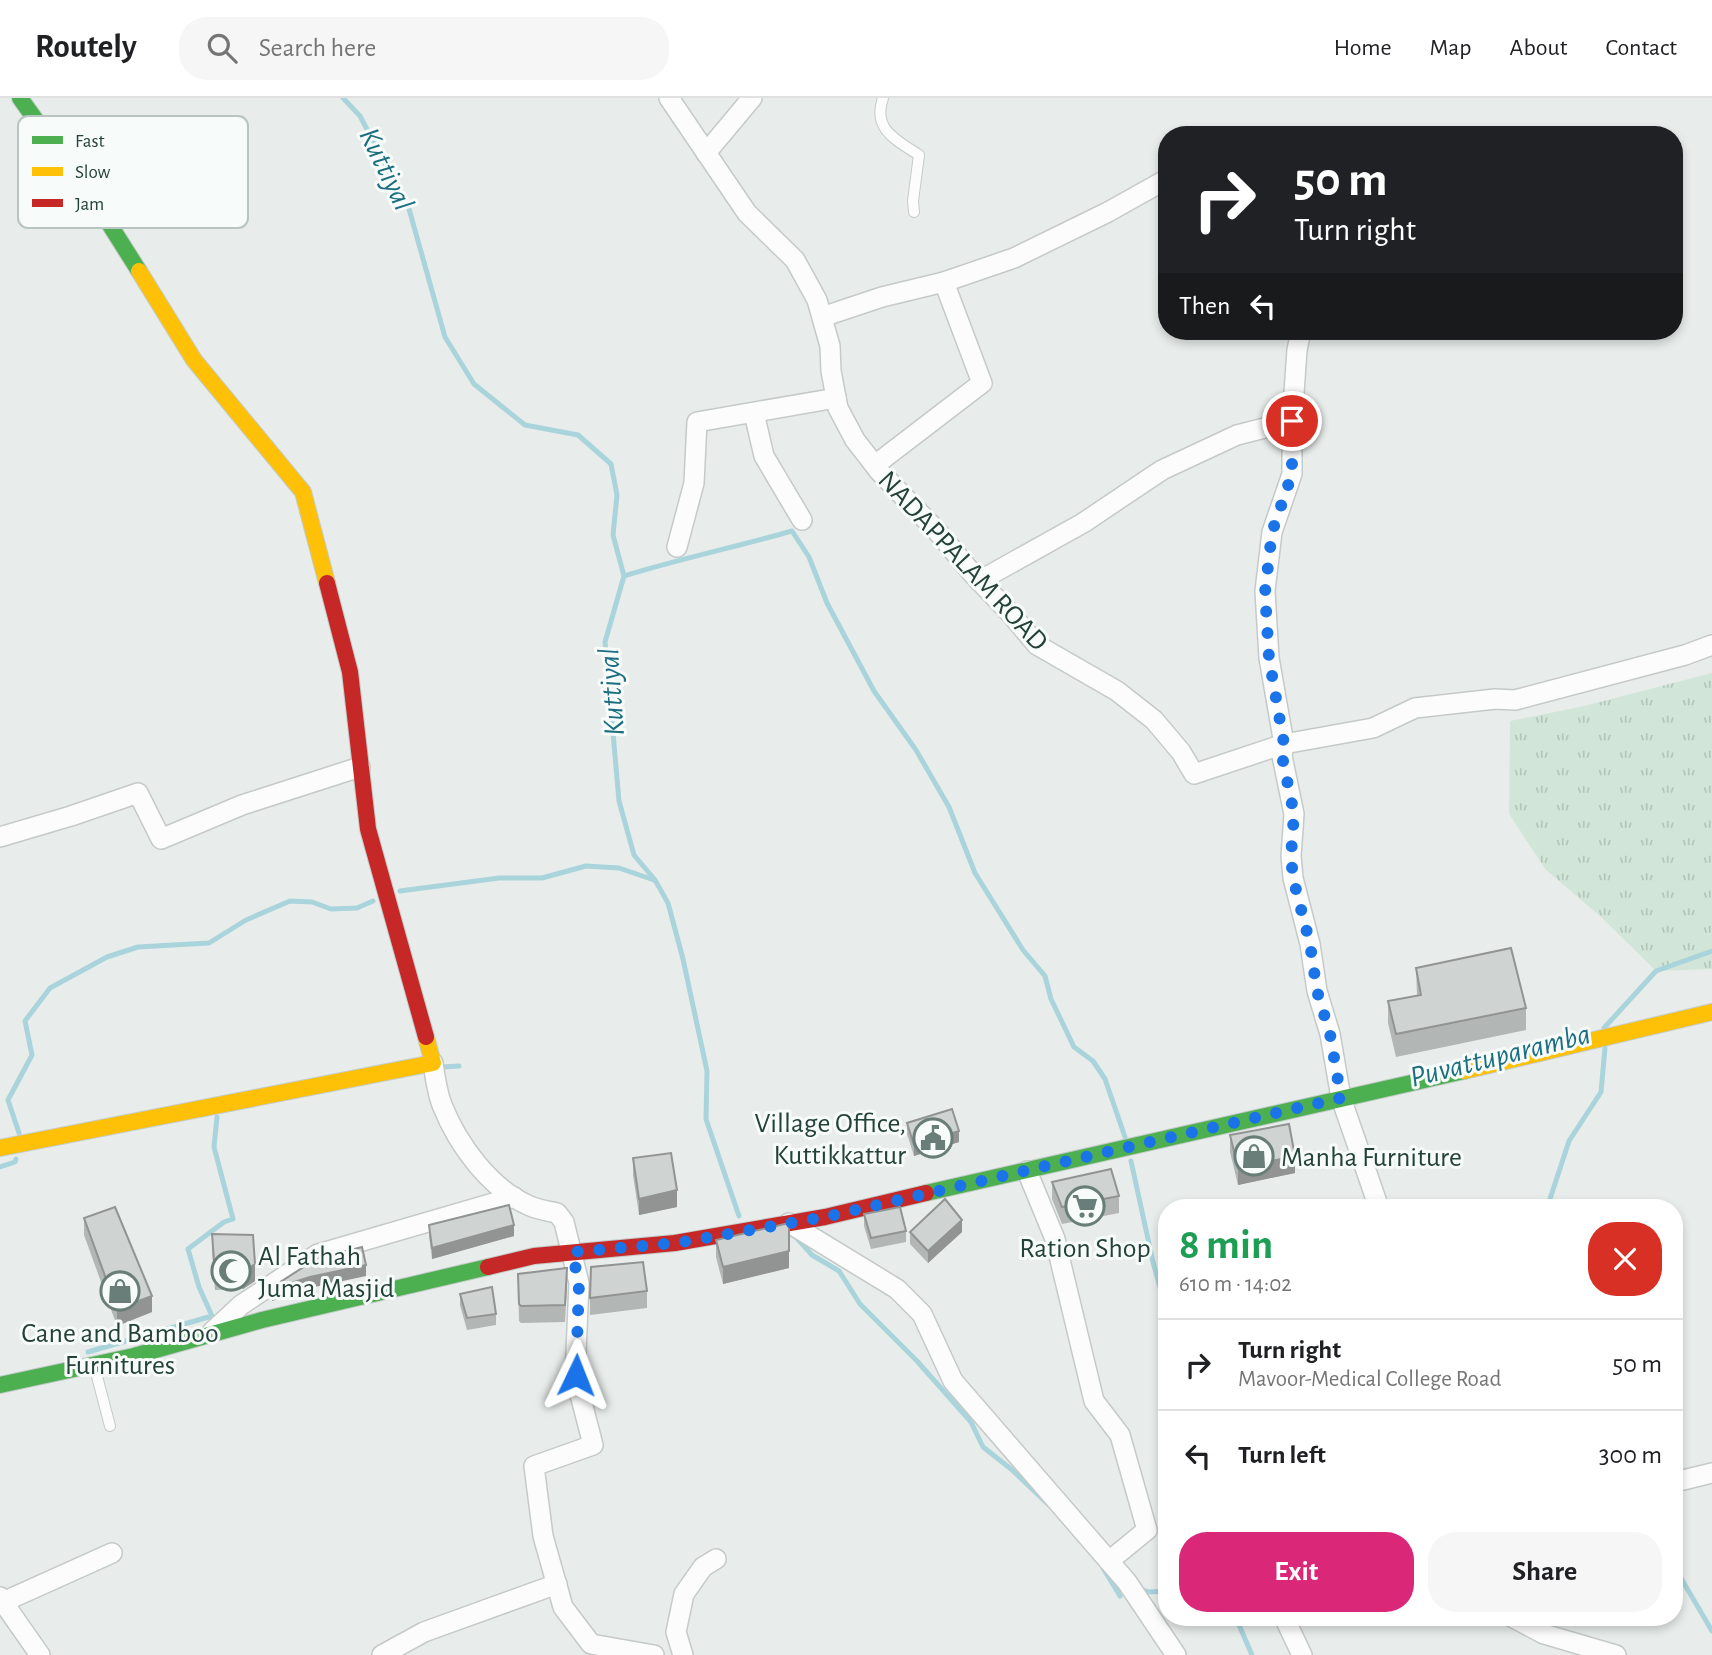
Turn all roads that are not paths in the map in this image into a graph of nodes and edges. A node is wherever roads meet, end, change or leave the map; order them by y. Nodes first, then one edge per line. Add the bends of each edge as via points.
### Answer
1 (20, 98) edge
2 (669, 98) edge
3 (752, 98) edge
4 (883, 98) edge
5 (33, 116) edge
6 (706, 153) junction
7 (1158, 184) edge
8 (914, 212) dead end
9 (112, 228) edge
10 (944, 282) junction
11 (822, 317) junction
12 (1299, 340) edge
13 (836, 398) junction
14 (754, 412) junction
15 (1292, 421) junction
16 (875, 466) junction
17 (802, 520) dead end
18 (677, 547) dead end
19 (979, 581) junction
20 (1712, 645) edge
21 (1284, 744) junction
22 (360, 767) junction
23 (0, 837) edge
24 (1712, 1012) edge
25 (433, 1063) junction
26 (1341, 1098) junction
27 (0, 1148) edge
28 (1027, 1171) junction
29 (514, 1197) junction
30 (1375, 1199) edge
31 (789, 1223) junction
32 (572, 1252) junction
33 (208, 1335) junction
34 (94, 1365) junction
35 (0, 1385) edge
36 (110, 1426) dead end
37 (1712, 1473) edge
38 (1683, 1480) edge
39 (112, 1553) dead end
40 (716, 1559) dead end
41 (1110, 1561) junction
42 (557, 1584) junction
43 (1, 1600) edge
44 (1288, 1626) edge
45 (1529, 1626) edge
46 (40, 1655) edge
47 (382, 1655) edge
48 (654, 1655) edge
49 (682, 1655) edge
50 (1176, 1655) edge
51 (1302, 1655) edge
52 (1616, 1655) edge

1 - 5 main road
2 - 6 street, NADAPPALAM ROAD
3 - 6 street
4 - 8 lane via 879,110 887,134 919,155
6 - 11 street, NADAPPALAM ROAD via 747,213 795,260
7 - 10 street via 1014,258
9 - 22 main road via 194,360 303,492 350,673
10 - 11 street
10 - 16 street via 982,383
11 - 13 street, NADAPPALAM ROAD
12 - 15 street
13 - 14 street
13 - 16 street, NADAPPALAM ROAD via 855,440
14 - 17 street via 764,456
14 - 18 street via 697,422 694,483
15 - 19 street via 1237,435 1162,470 1083,523
15 - 21 street via 1292,474 1272,532 1265,592 1269,658
16 - 19 street, NADAPPALAM ROAD
19 - 21 street, NADAPPALAM ROAD via 1037,646 1117,691 1154,720 1194,774
20 - 21 street, NADAPPALAM ROAD via 1515,700 1415,708 1373,728
21 - 26 street via 1282,756 1294,814 1293,878
22 - 23 street via 242,805 161,839 138,793
22 - 25 main road via 368,830
24 - 26 main road
25 - 27 main road
25 - 29 street via 449,1121 492,1181
26 - 28 main road
26 - 30 street
28 - 31 main road
28 - 41 street via 1055,1239 1094,1401 1119,1435 1147,1530
29 - 32 street via 557,1213
29 - 33 street via 318,1254 241,1305
31 - 32 main road via 676,1243
31 - 41 street via 897,1289 922,1314 953,1381
32 - 33 main road via 534,1256
32 - 42 street via 579,1283 576,1375 593,1445 534,1466 544,1536
33 - 34 main road
34 - 35 main road
34 - 36 lane
37 - 38 street
39 - 43 street
40 - 49 street via 684,1594 677,1632
41 - 50 street
42 - 47 street via 424,1632
42 - 48 street via 563,1607 591,1644
43 - 46 street
44 - 51 street
45 - 52 street

